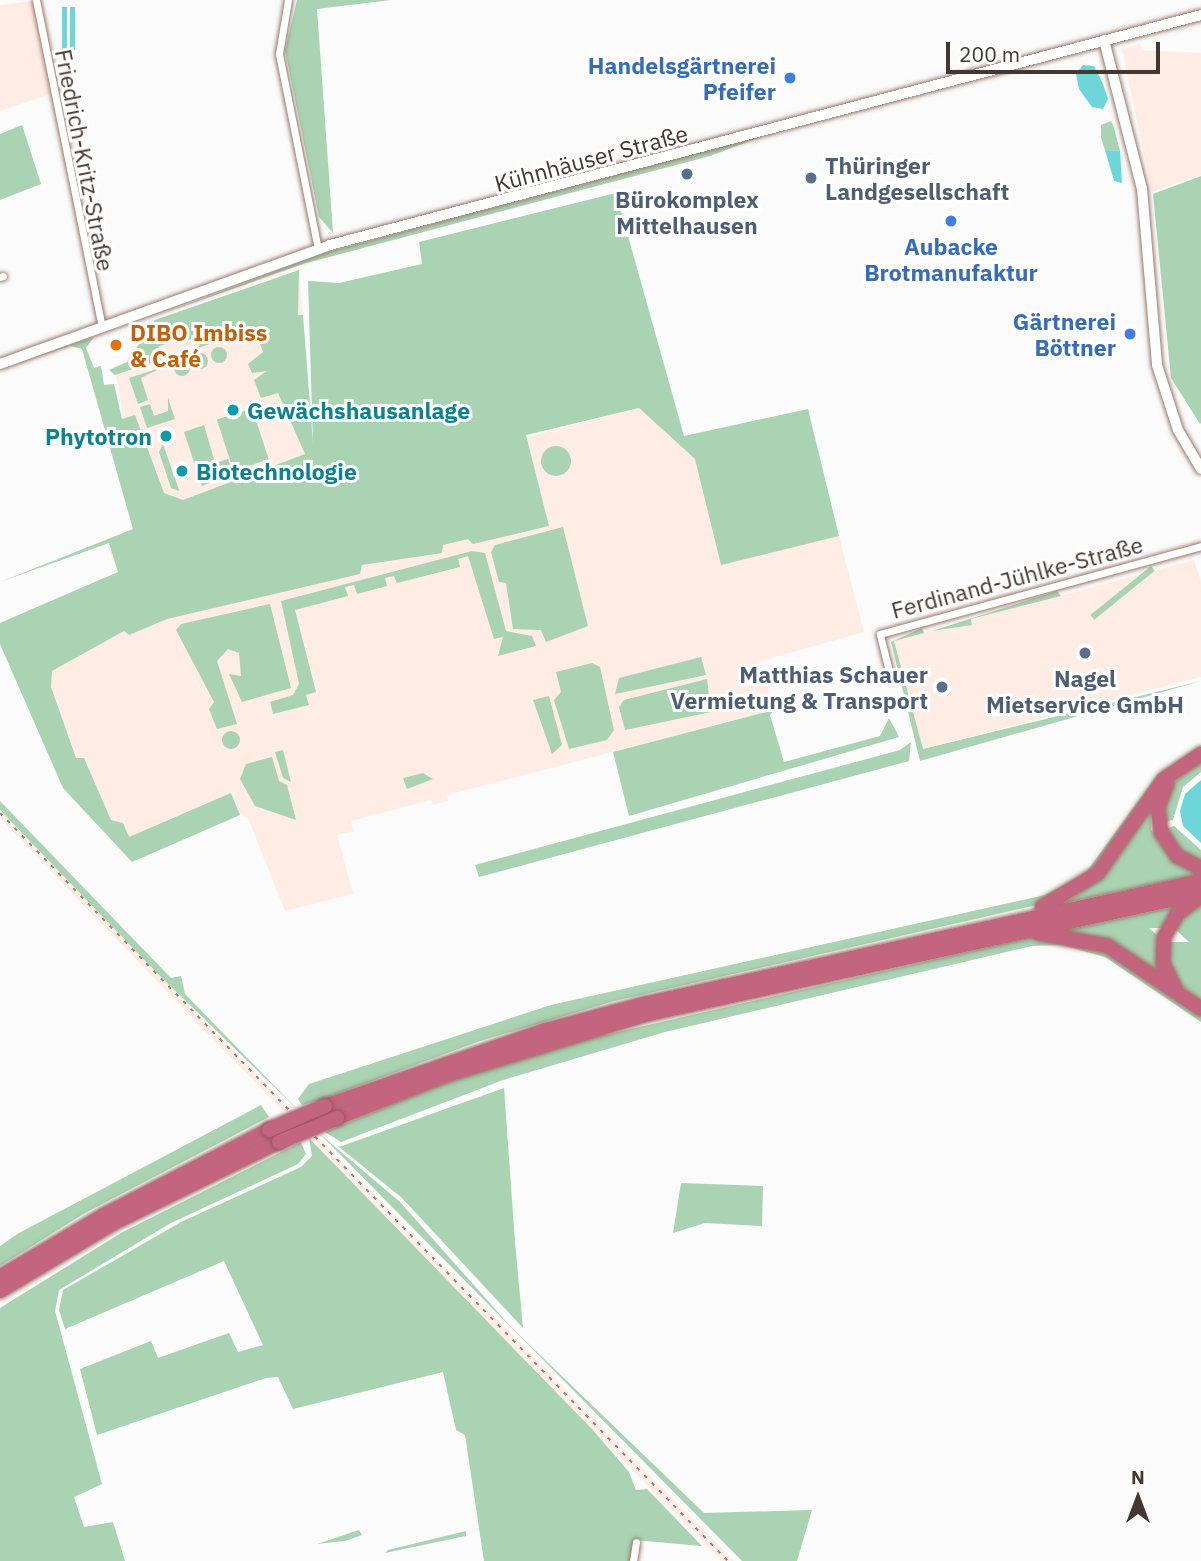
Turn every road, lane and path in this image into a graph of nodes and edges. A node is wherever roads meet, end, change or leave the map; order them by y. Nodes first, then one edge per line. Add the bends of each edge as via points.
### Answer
1 (36, 0) edge
2 (288, 0) edge
3 (1201, 15) edge
4 (1104, 40) junction
5 (318, 249) junction
6 (102, 327) junction
7 (0, 364) edge
8 (1201, 469) edge
9 (1201, 546) edge
10 (890, 671) dead end
11 (1201, 754) edge
12 (1171, 776) junction
13 (1201, 868) edge
14 (1201, 881) edge
15 (1201, 894) edge
16 (1022, 924) junction
17 (1187, 1001) junction
18 (1201, 1009) edge
19 (0, 1277) edge
20 (0, 1291) edge
21 (636, 1542) dead end
22 (633, 1561) edge

1 - 6 street, Friedrich-Kritz-Straße
2 - 5 street via 279,54
3 - 4 street, Kühnhäuser Straße
4 - 5 street, Kühnhäuser Straße
4 - 8 street via 1142,189 1157,365 1174,420
5 - 6 street, Kühnhäuser Straße
6 - 7 street, Kühnhäuser Straße
9 - 10 street, Ferdinand-Jühlke-Straße via 880,634
11 - 12 highway
12 - 13 highway via 1159,803 1161,832 1177,856
12 - 16 highway via 1098,873
14 - 16 highway
15 - 16 highway
15 - 17 highway via 1172,921 1163,945 1166,972
16 - 17 highway via 1108,946
16 - 19 highway, bridge via 581,1020 325,1106 104,1214
16 - 20 highway, bridge via 645,1015 447,1075 279,1142 112,1224
17 - 18 highway
21 - 22 street

